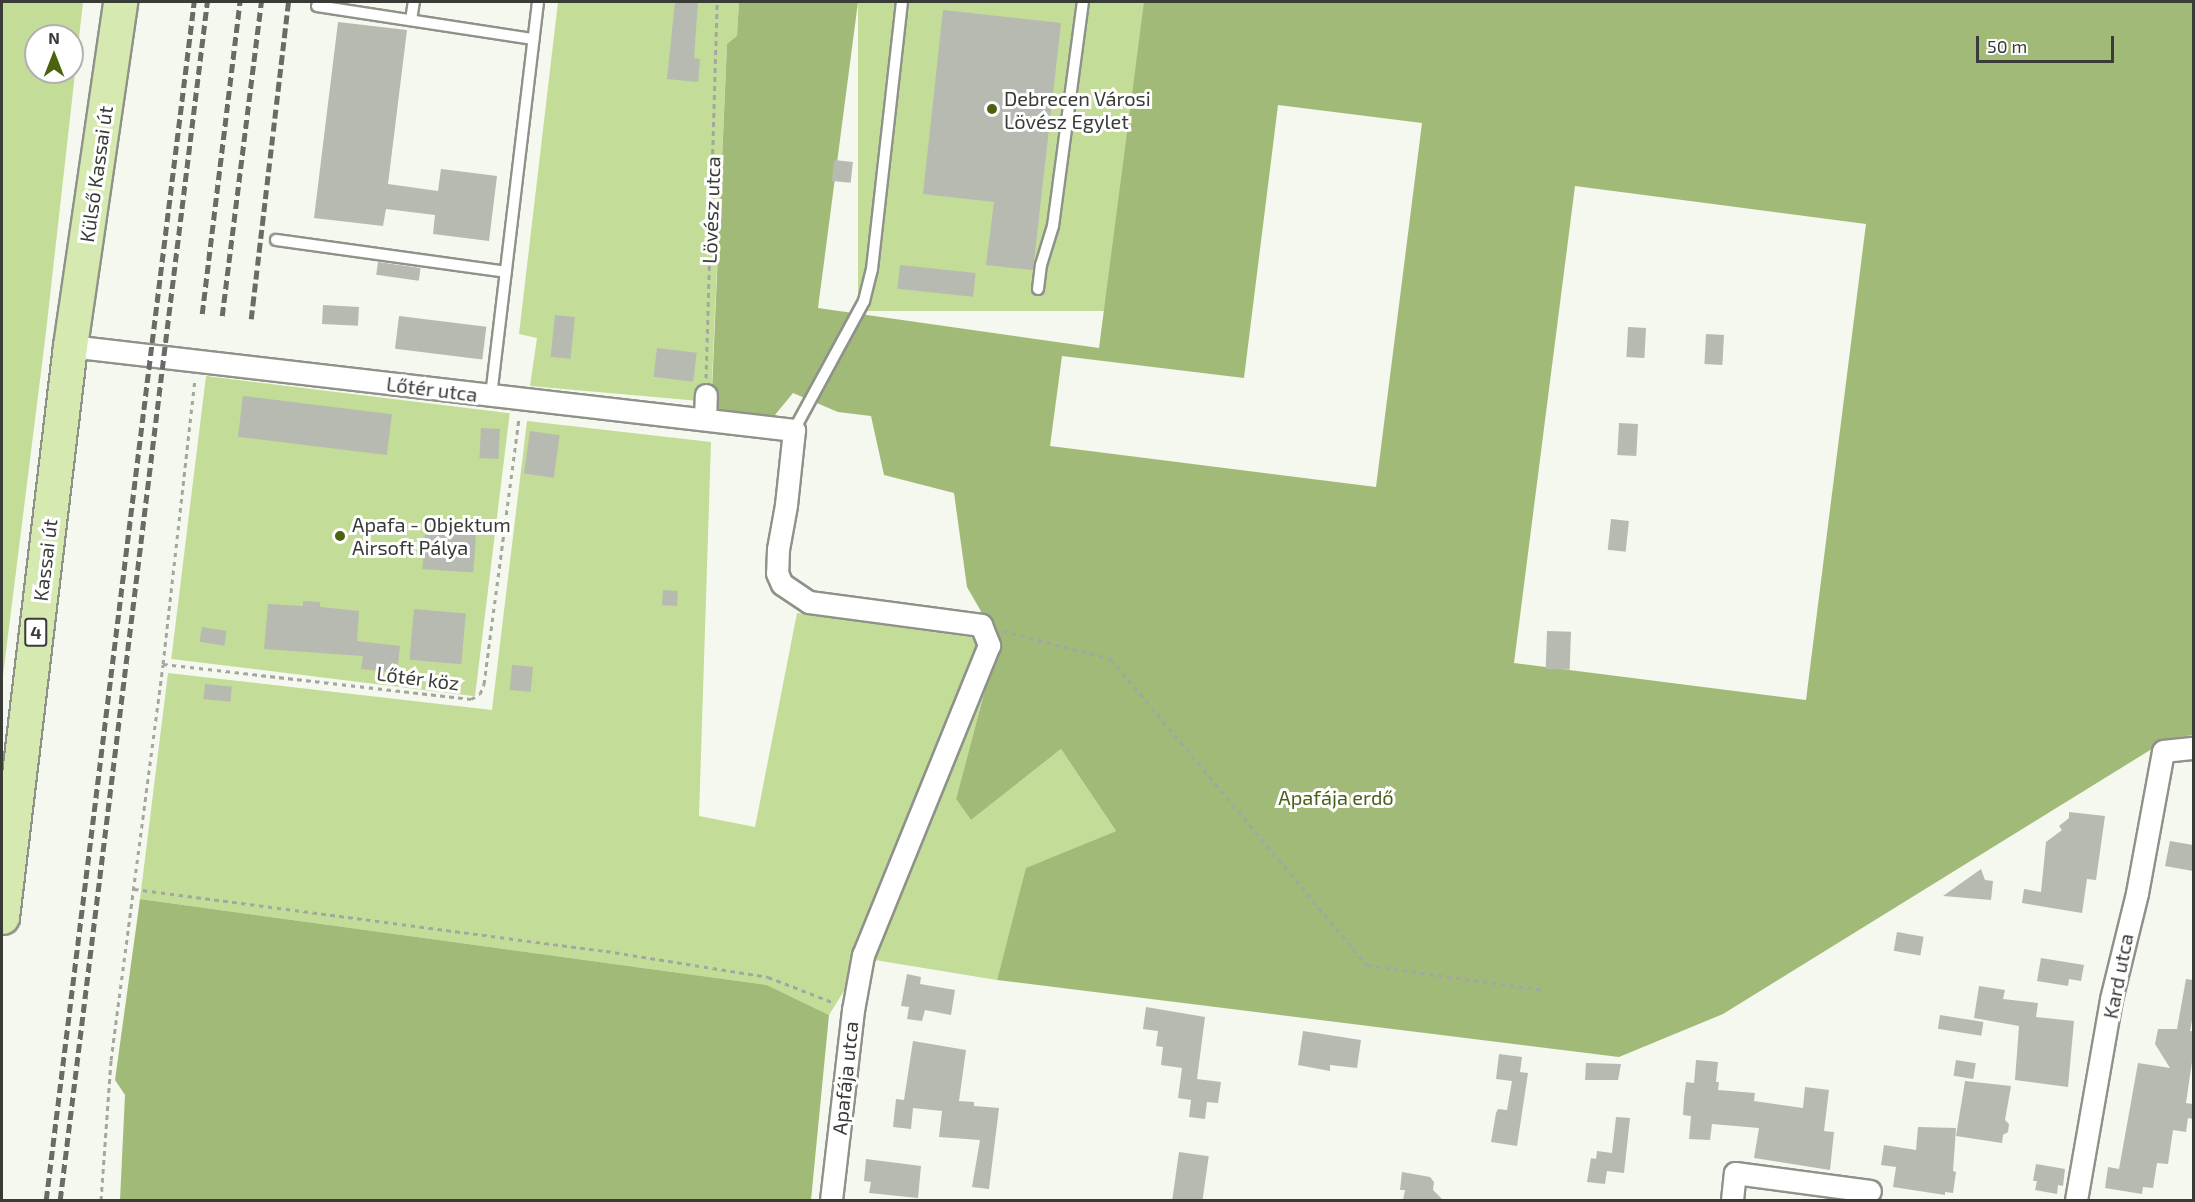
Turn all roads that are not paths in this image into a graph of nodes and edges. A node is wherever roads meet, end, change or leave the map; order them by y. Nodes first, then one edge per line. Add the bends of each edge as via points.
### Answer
1 (120, 2) edge
2 (414, 2) edge
3 (538, 2) edge
4 (902, 2) edge
5 (1083, 2) edge
6 (317, 6) dead end
7 (411, 20) junction
8 (533, 39) junction
9 (276, 240) dead end
10 (506, 272) junction
11 (1038, 290) dead end
12 (70, 346) junction
13 (706, 395) road end
14 (491, 396) junction
15 (705, 419) junction
16 (794, 430) junction
17 (2193, 748) edge
18 (2, 918) edge
19 (1870, 1191) dead end
20 (831, 1200) edge
21 (1732, 1200) edge
22 (2076, 1200) edge

1 - 12 main road, Külső Kassai út / 4
2 - 7 lane
3 - 8 lane
4 - 16 lane via 872,269 864,301
5 - 11 lane via 1053,226
6 - 7 lane
7 - 8 lane
8 - 10 lane
9 - 10 lane
10 - 14 lane
12 - 14 street, Lőtér utca
12 - 18 main road, Kassai út / 4
13 - 15 street
14 - 15 street, Lőtér utca
15 - 16 street, Lőtér utca
16 - 20 street, Apafája utca via 778,549 777,573 782,584 809,602 981,625 989,645 862,955
17 - 22 street, Kard utca via 2163,751 2137,893 2111,999
19 - 21 street via 1735,1173

